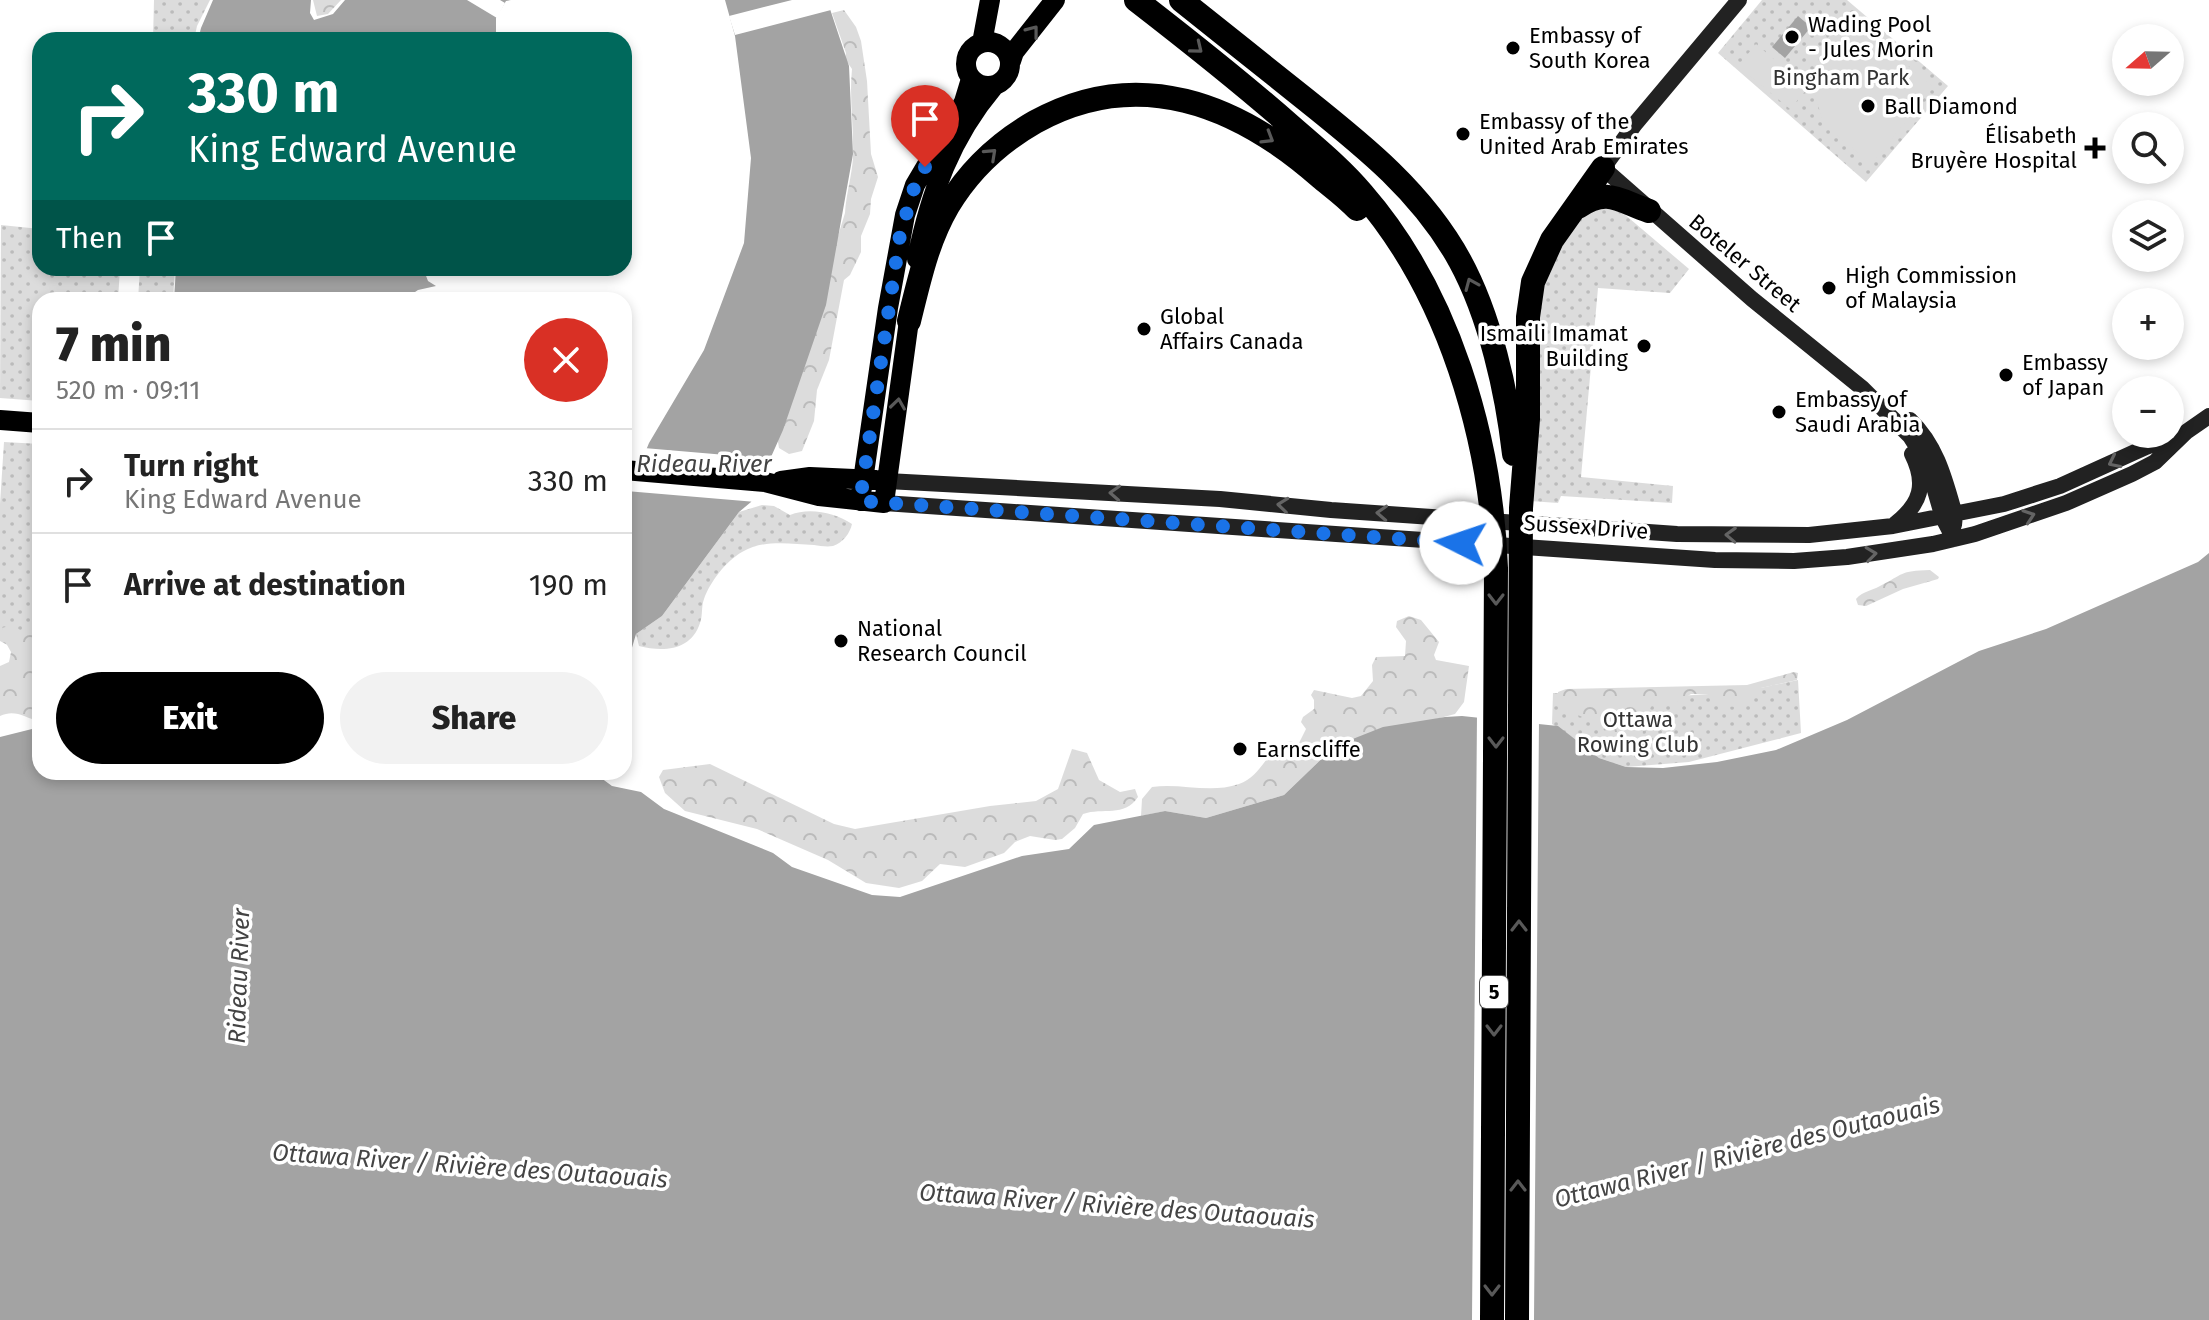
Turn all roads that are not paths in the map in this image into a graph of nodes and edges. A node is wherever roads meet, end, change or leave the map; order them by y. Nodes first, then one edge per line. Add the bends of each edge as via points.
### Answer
1 (990, 0) edge
2 (1055, 0) edge
3 (1136, 0) edge
4 (1181, 0) edge
5 (1739, 0) edge
6 (982, 43) junction
7 (1011, 61) junction
8 (971, 79) junction
9 (994, 86) junction
10 (1603, 168) junction
11 (1576, 208) junction
12 (1649, 211) junction
13 (1416, 274) junction
14 (909, 321) junction
15 (1862, 388) junction
16 (1889, 415) junction
17 (2209, 416) edge
18 (0, 420) edge
19 (32, 422) edge
20 (2186, 432) junction
21 (632, 471) edge
22 (863, 479) junction
23 (887, 481) junction
24 (765, 482) junction
25 (1193, 497) junction
26 (860, 501) junction
27 (884, 503) junction
28 (1521, 508) junction
29 (1949, 516) junction
30 (1192, 524) junction
31 (1893, 526) junction
32 (1954, 539) junction
33 (1492, 1320) edge
34 (1517, 1320) edge

1 - 6 main road
7 -> 2 main road
3 -> 13 highway via 1321,152 1362,193
28 -> 4 highway via 1510,421 1489,334 1472,285 1446,238 1381,161
5 - 10 main road
6 - 7 main road via 1003,47
6 - 8 main road via 966,61
7 - 9 main road via 1008,75
8 - 9 main road
8 - 22 main road via 964,102 915,185 905,215
9 - 14 main road via 954,143 931,198
10 - 11 highway
10 - 12 main road, Boteler Street
11 - 12 highway via 1609,195
11 - 28 highway via 1544,254 1533,282
12 - 15 main road, Boteler Street
14 -> 13 highway via 927,252 949,205 979,165 1028,126 1060,110 1125,94 1197,103 1278,144 1351,203
13 -> 33 highway, 5 via 1460,372 1485,461 1495,552
23 -> 14 main road
15 - 16 main road, Boteler Street
15 - 29 main road, Boteler Street via 1897,410 1926,438 1944,477
16 - 29 main road, Boteler Street via 1921,451
16 - 31 main road via 1915,459 1920,488 1914,507
17 - 20 main road, Sussex Drive
18 - 19 main road
20 -> 29 main road, Sussex Drive via 2060,486
32 -> 20 main road, Sussex Drive via 2098,489 2155,462
21 - 24 main road, Sussex Drive
22 - 23 main road, Sussex Drive
22 - 24 main road, Sussex Drive
22 - 26 main road
25 -> 23 main road, Sussex Drive
23 - 27 main road
24 - 26 main road, Sussex Drive
25 - 30 main road
31 -> 25 main road, Sussex Drive via 1746,536
26 - 27 main road, Sussex Drive
27 - 30 main road, Sussex Drive
34 -> 28 highway, 5
29 - 31 main road, Sussex Drive
29 - 32 main road, Boteler Street
30 -> 32 main road, Sussex Drive via 1715,560 1794,561

